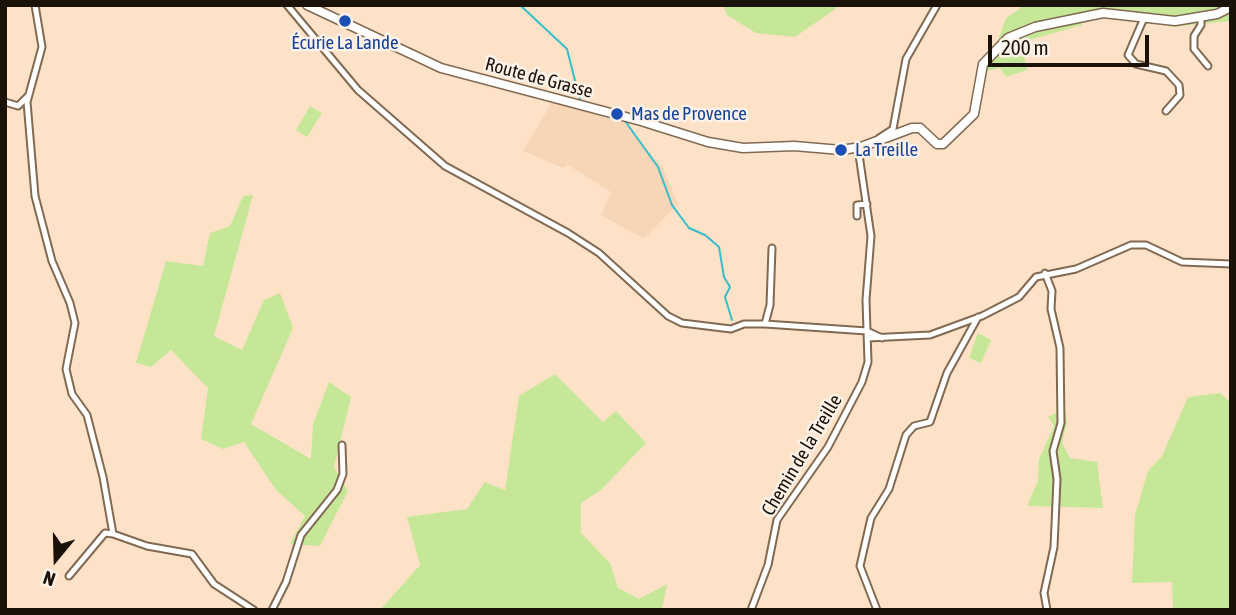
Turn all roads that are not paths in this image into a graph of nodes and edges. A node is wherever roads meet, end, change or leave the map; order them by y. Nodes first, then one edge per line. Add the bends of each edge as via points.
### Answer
1 (35, 5) edge
2 (287, 5) edge
3 (297, 5) edge
4 (307, 5) edge
5 (937, 5) edge
6 (1231, 7) edge
7 (294, 15) junction
8 (1201, 17) junction
9 (1144, 18) junction
10 (1208, 66) dead end
11 (28, 96) junction
12 (5, 102) edge
13 (1167, 111) dead end
14 (877, 141) junction
15 (858, 148) junction
16 (867, 204) junction
17 (858, 216) dead end
18 (772, 248) dead end
19 (1231, 264) edge
20 (1045, 273) junction
21 (978, 317) junction
22 (765, 324) junction
23 (868, 334) junction
24 (879, 338) junction
25 (869, 352) junction
26 (342, 445) dead end
27 (113, 534) junction
28 (69, 576) dead end
29 (254, 610) edge
30 (272, 610) edge
31 (751, 610) edge
32 (877, 610) edge
33 (1047, 610) edge

1 - 11 street via 42,47
2 - 7 street
3 - 7 street
4 - 15 street, Route de Grasse via 441,68 708,142 743,148
5 - 14 street via 906,59 892,129
6 - 8 street
7 - 22 street via 358,90 444,166 598,253 667,316 682,323 731,329
8 - 9 street via 1175,21
8 - 10 street via 1194,49
9 - 13 street via 1128,55 1136,64 1166,71 1179,85 1180,95
9 - 14 street via 1096,13 1019,32 982,64 974,114 947,141 937,144 918,127
11 - 12 street via 18,106
11 - 27 street via 35,195 51,261 75,323 66,369 72,394 87,415
14 - 15 street
15 - 16 street, Chemin de la Treille
16 - 17 street via 857,205
16 - 23 street, Chemin de la Treille via 871,251
18 - 22 street
19 - 20 street via 1182,262 1137,244 1076,269
20 - 21 street via 1019,297
20 - 33 street via 1060,348 1061,423 1053,451 1054,547 1044,593
21 - 24 street via 930,335
21 - 32 street via 947,373 930,422 914,426 906,435 889,489 871,518 860,566
22 - 23 street
23 - 24 street
23 - 25 street, Chemin de la Treille
24 - 25 street
25 - 31 street, Chemin de la Treille via 849,409 817,466 778,520
26 - 30 street via 343,474 337,490 301,535
27 - 28 street via 105,533
27 - 29 street via 192,554 214,584

